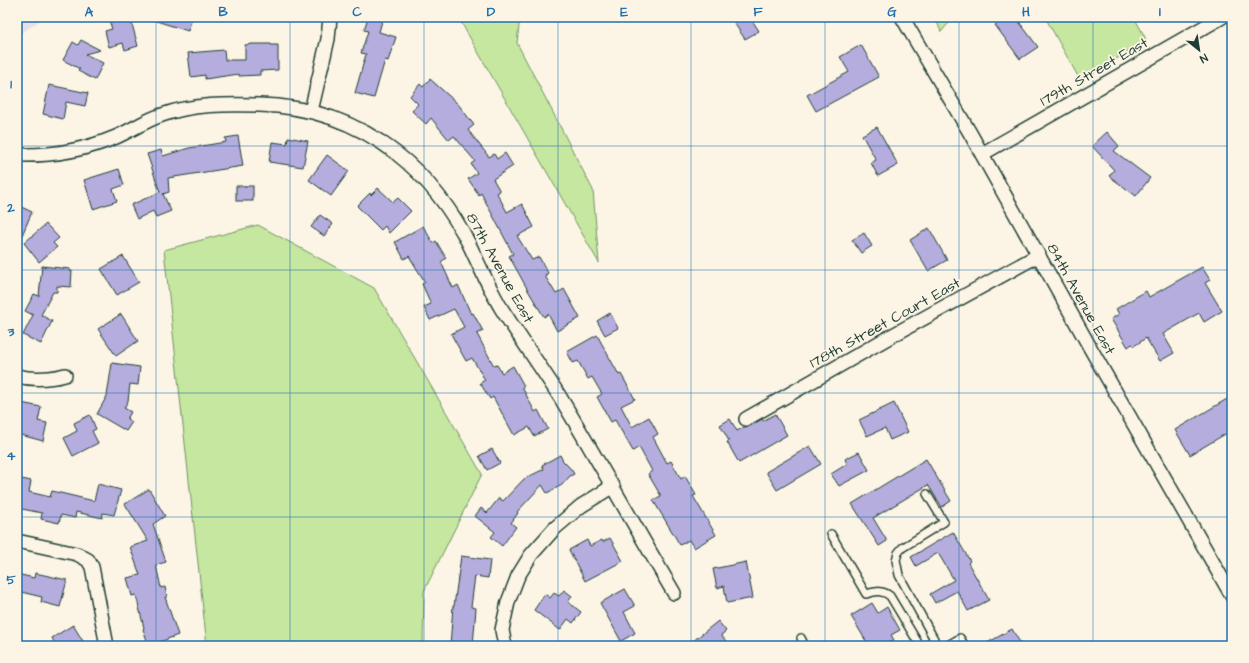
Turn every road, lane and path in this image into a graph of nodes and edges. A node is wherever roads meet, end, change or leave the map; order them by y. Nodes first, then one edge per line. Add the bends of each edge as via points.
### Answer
1 (330, 17) edge
2 (902, 17) edge
3 (1222, 17) edge
4 (311, 111) junction
5 (982, 154) junction
6 (17, 155) edge
7 (1039, 256) junction
8 (65, 374) dead end
9 (17, 376) edge
10 (746, 419) dead end
11 (612, 486) junction
12 (927, 494) dead end
13 (831, 534) dead end
14 (17, 541) edge
15 (674, 593) dead end
16 (1232, 596) edge
17 (801, 638) dead end
18 (107, 646) edge
19 (505, 646) edge
20 (805, 646) edge
21 (920, 646) edge
22 (926, 646) edge
23 (946, 646) edge
24 (965, 646) edge

1 - 4 street via 328,39
2 - 5 street, 84th Avenue East
3 - 5 street, 179th Street East
4 - 6 street, 87th Avenue East via 260,105 217,105 187,109 162,115 118,136 80,148 46,154
4 - 11 street, 87th Avenue East via 348,124 378,141 396,153 435,192 461,229 496,300 549,379
5 - 7 street, 84th Avenue East
7 - 10 street, 178th Street Court East
7 - 16 street, 84th Avenue East
8 - 9 street via 51,378 26,379
11 - 15 street, 87th Avenue East
11 - 19 street via 581,506 555,528 531,555 518,576 508,602 502,630
12 - 22 lane via 944,522 902,548 896,560 899,575 934,639
13 - 21 lane via 866,594 886,592
14 - 18 street via 77,554 88,560 92,567
17 - 20 lane
23 - 24 lane via 960,638

